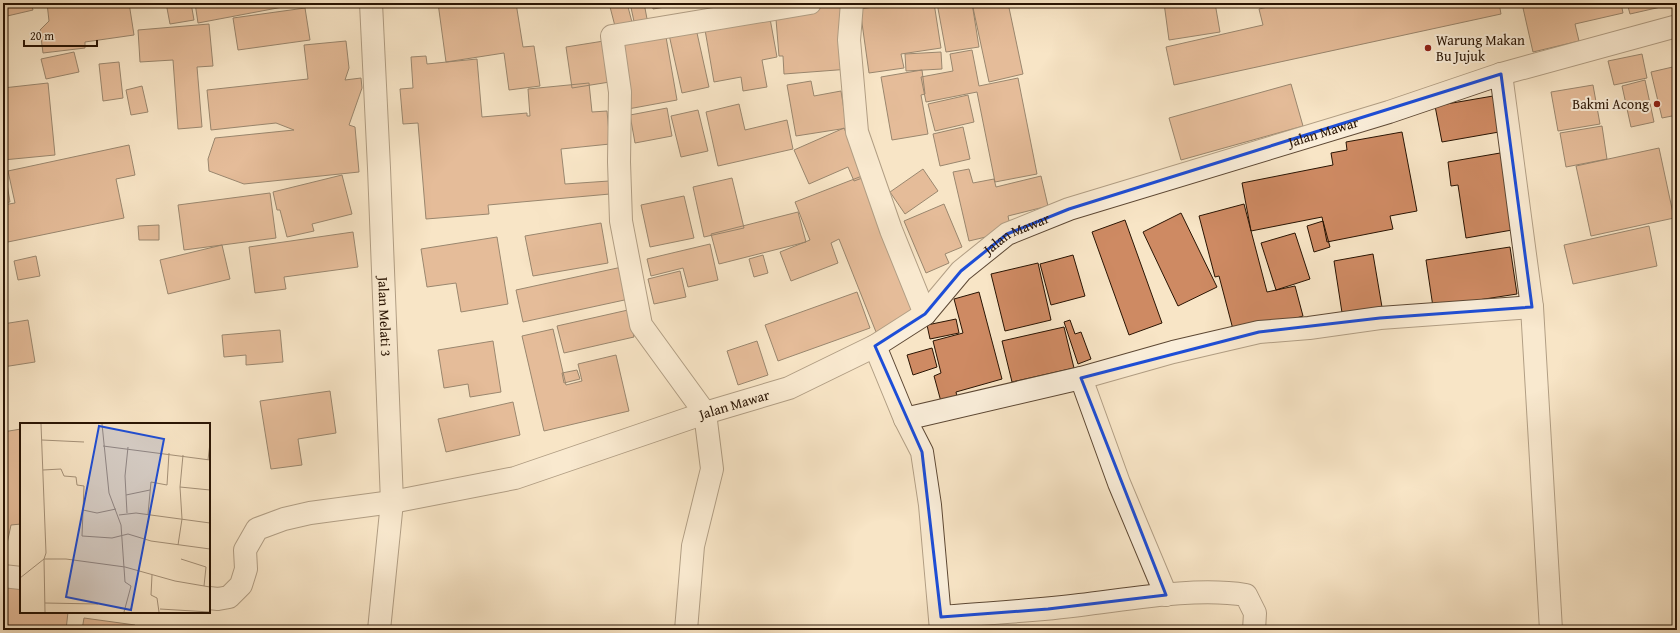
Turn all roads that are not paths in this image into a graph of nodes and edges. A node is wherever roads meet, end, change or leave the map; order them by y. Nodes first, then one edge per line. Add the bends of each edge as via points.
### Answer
1 (371, 3) edge
2 (810, 3) edge
3 (852, 3) edge
4 (1677, 26) edge
5 (1501, 74) junction
6 (1532, 307) junction
7 (925, 314) junction
8 (875, 346) junction
9 (1081, 378) junction
10 (705, 413) junction
11 (905, 419) junction
12 (392, 502) junction
13 (3, 576) edge
14 (20, 578) edge
15 (1166, 595) junction
16 (210, 598) edge
17 (941, 623) edge
18 (379, 630) edge
19 (686, 630) edge
20 (1254, 630) edge
21 (1551, 630) edge

1 - 12 street, Jalan Melati 3
2 - 10 street via 612,36 620,92 621,221 641,324
3 - 7 street via 849,40 857,132 891,230
4 - 5 street, Jalan Mawar
5 - 6 street
5 - 7 street, Jalan Mawar via 1389,112 1069,209 1007,234 961,271
6 - 9 street via 1380,318 1259,332 1173,352
6 - 21 street
7 - 8 street, Jalan Mawar
8 - 10 street, Jalan Mawar via 789,388
8 - 11 street
9 - 11 street
9 - 15 street
10 - 12 street, Jalan Mawar via 515,478
10 - 19 street via 712,469 693,546
11 - 17 street via 922,452 930,505
12 - 16 street, Jalan Mawar via 310,513 257,529 245,550 246,569 241,585 229,597
12 - 18 street, Jalan Melati 3
13 - 14 street
15 - 17 street
15 - 20 street via 1228,592 1246,595 1255,613

